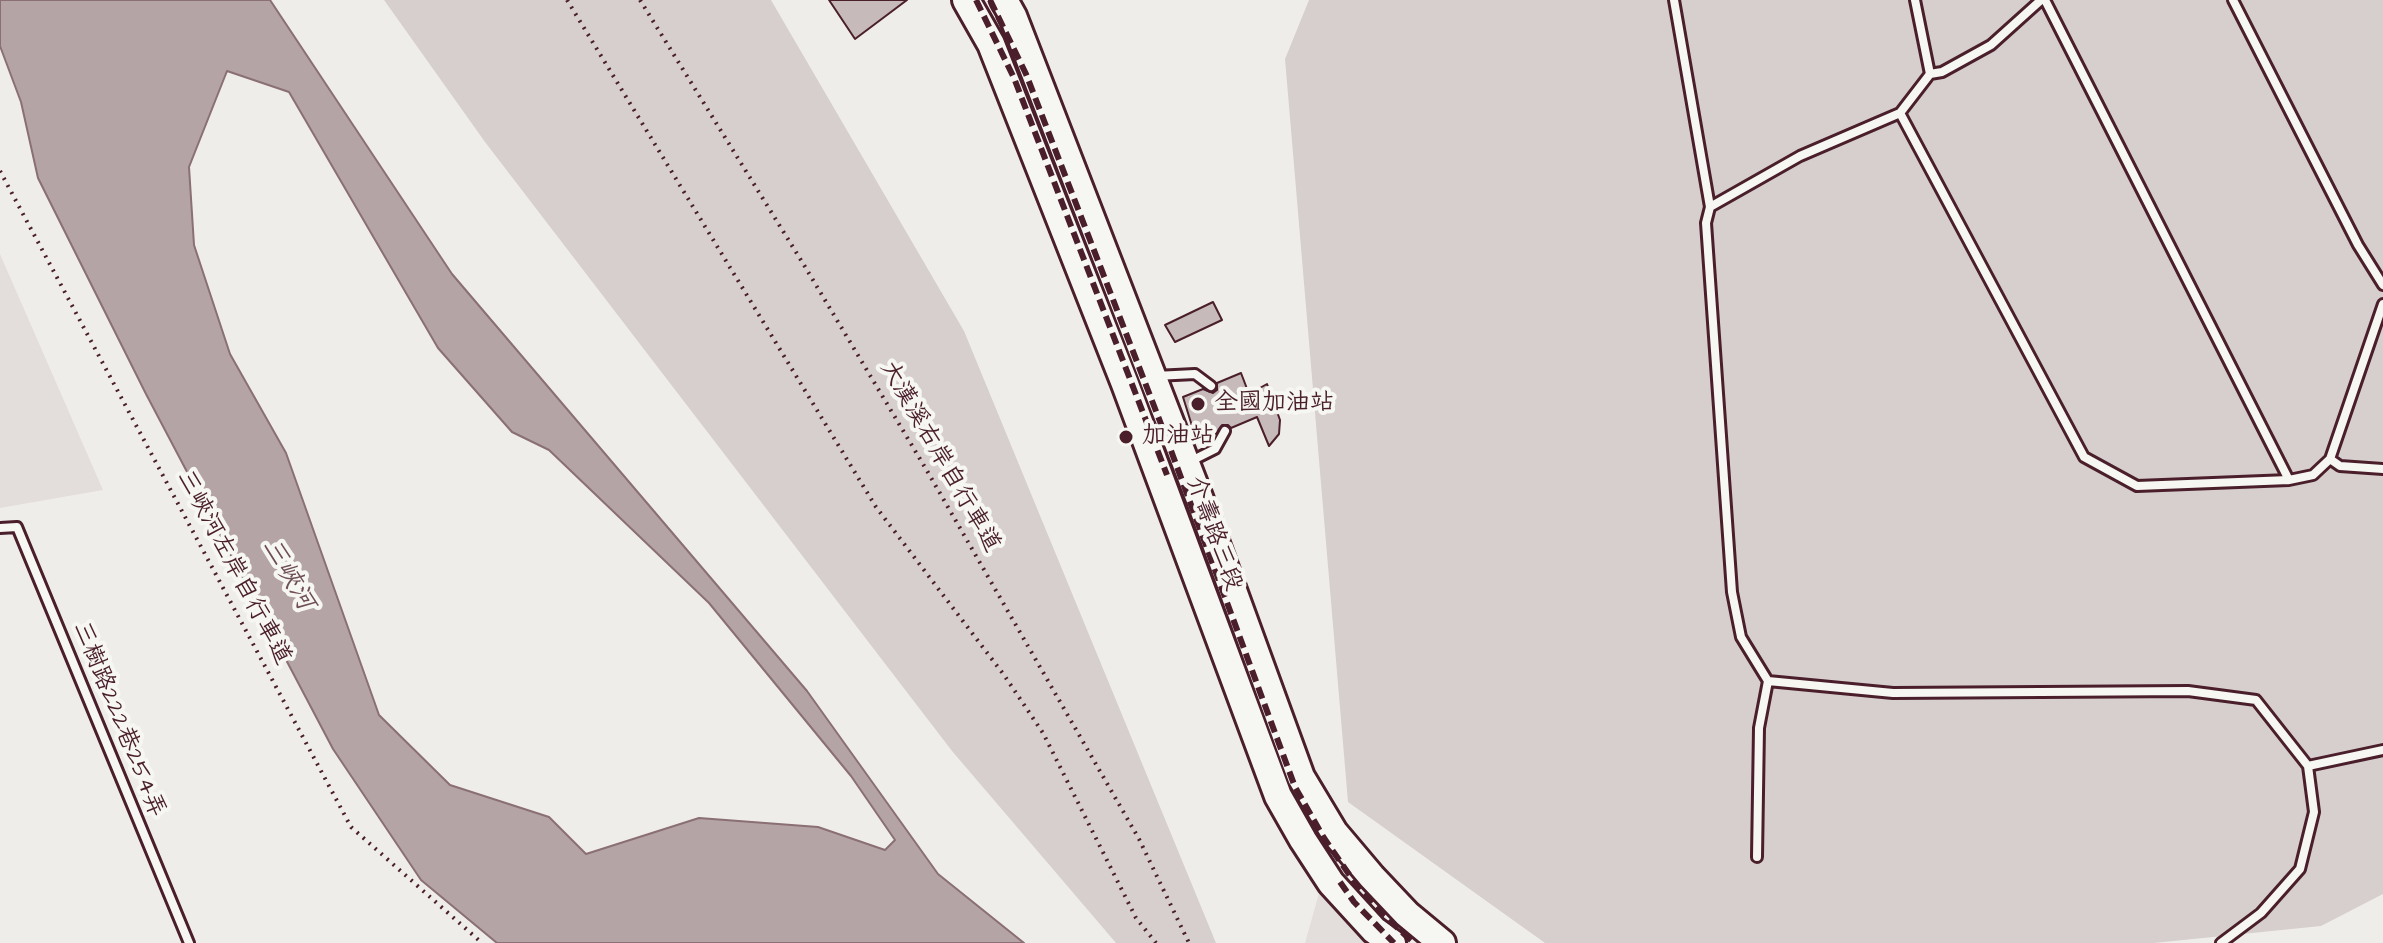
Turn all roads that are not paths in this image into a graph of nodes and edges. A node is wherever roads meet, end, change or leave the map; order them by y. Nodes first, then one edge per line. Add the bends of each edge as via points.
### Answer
1 (966, 0) edge
2 (1674, 0) edge
3 (1915, 0) edge
4 (2043, 0) edge
5 (2233, 0) edge
6 (999, 19) edge
7 (1930, 74) junction
8 (1900, 113) junction
9 (1710, 207) junction
10 (2383, 285) edge
11 (2383, 304) edge
12 (1152, 376) junction
13 (1211, 386) dead end
14 (1225, 431) dead end
15 (2330, 459) junction
16 (1186, 463) junction
17 (2383, 469) edge
18 (2289, 480) junction
19 (0, 528) edge
20 (1768, 681) junction
21 (2383, 750) edge
22 (2308, 766) junction
23 (1757, 857) dead end
24 (189, 943) edge
25 (1392, 943) edge
26 (1442, 943) edge
27 (2221, 943) edge

1 - 6 main road, 介壽路三段
2 - 9 lane
3 - 7 lane
4 - 7 lane via 1991,45
4 - 18 lane
5 - 10 lane
6 - 12 main road, 介壽路三段
6 - 25 main road, 介壽路三段 via 991,44 1278,796 1331,883
7 - 8 lane
8 - 9 lane via 1800,156
8 - 18 lane via 2084,457 2137,486
9 - 20 lane via 1706,223 1732,592 1741,637
11 - 15 lane
12 - 13 lane via 1195,374
12 - 16 main road, 介壽路三段
14 - 16 lane via 1215,449
15 - 17 lane via 2340,466
15 - 18 lane via 2313,475
16 - 26 main road, 介壽路三段 via 1301,777 1334,832 1372,877
19 - 24 lane, 三樹路222巷254弄 via 17,527
20 - 22 lane via 1893,693 2188,691 2256,700
20 - 23 lane via 1759,728
21 - 22 lane
22 - 27 lane via 2314,812 2300,869 2261,913

